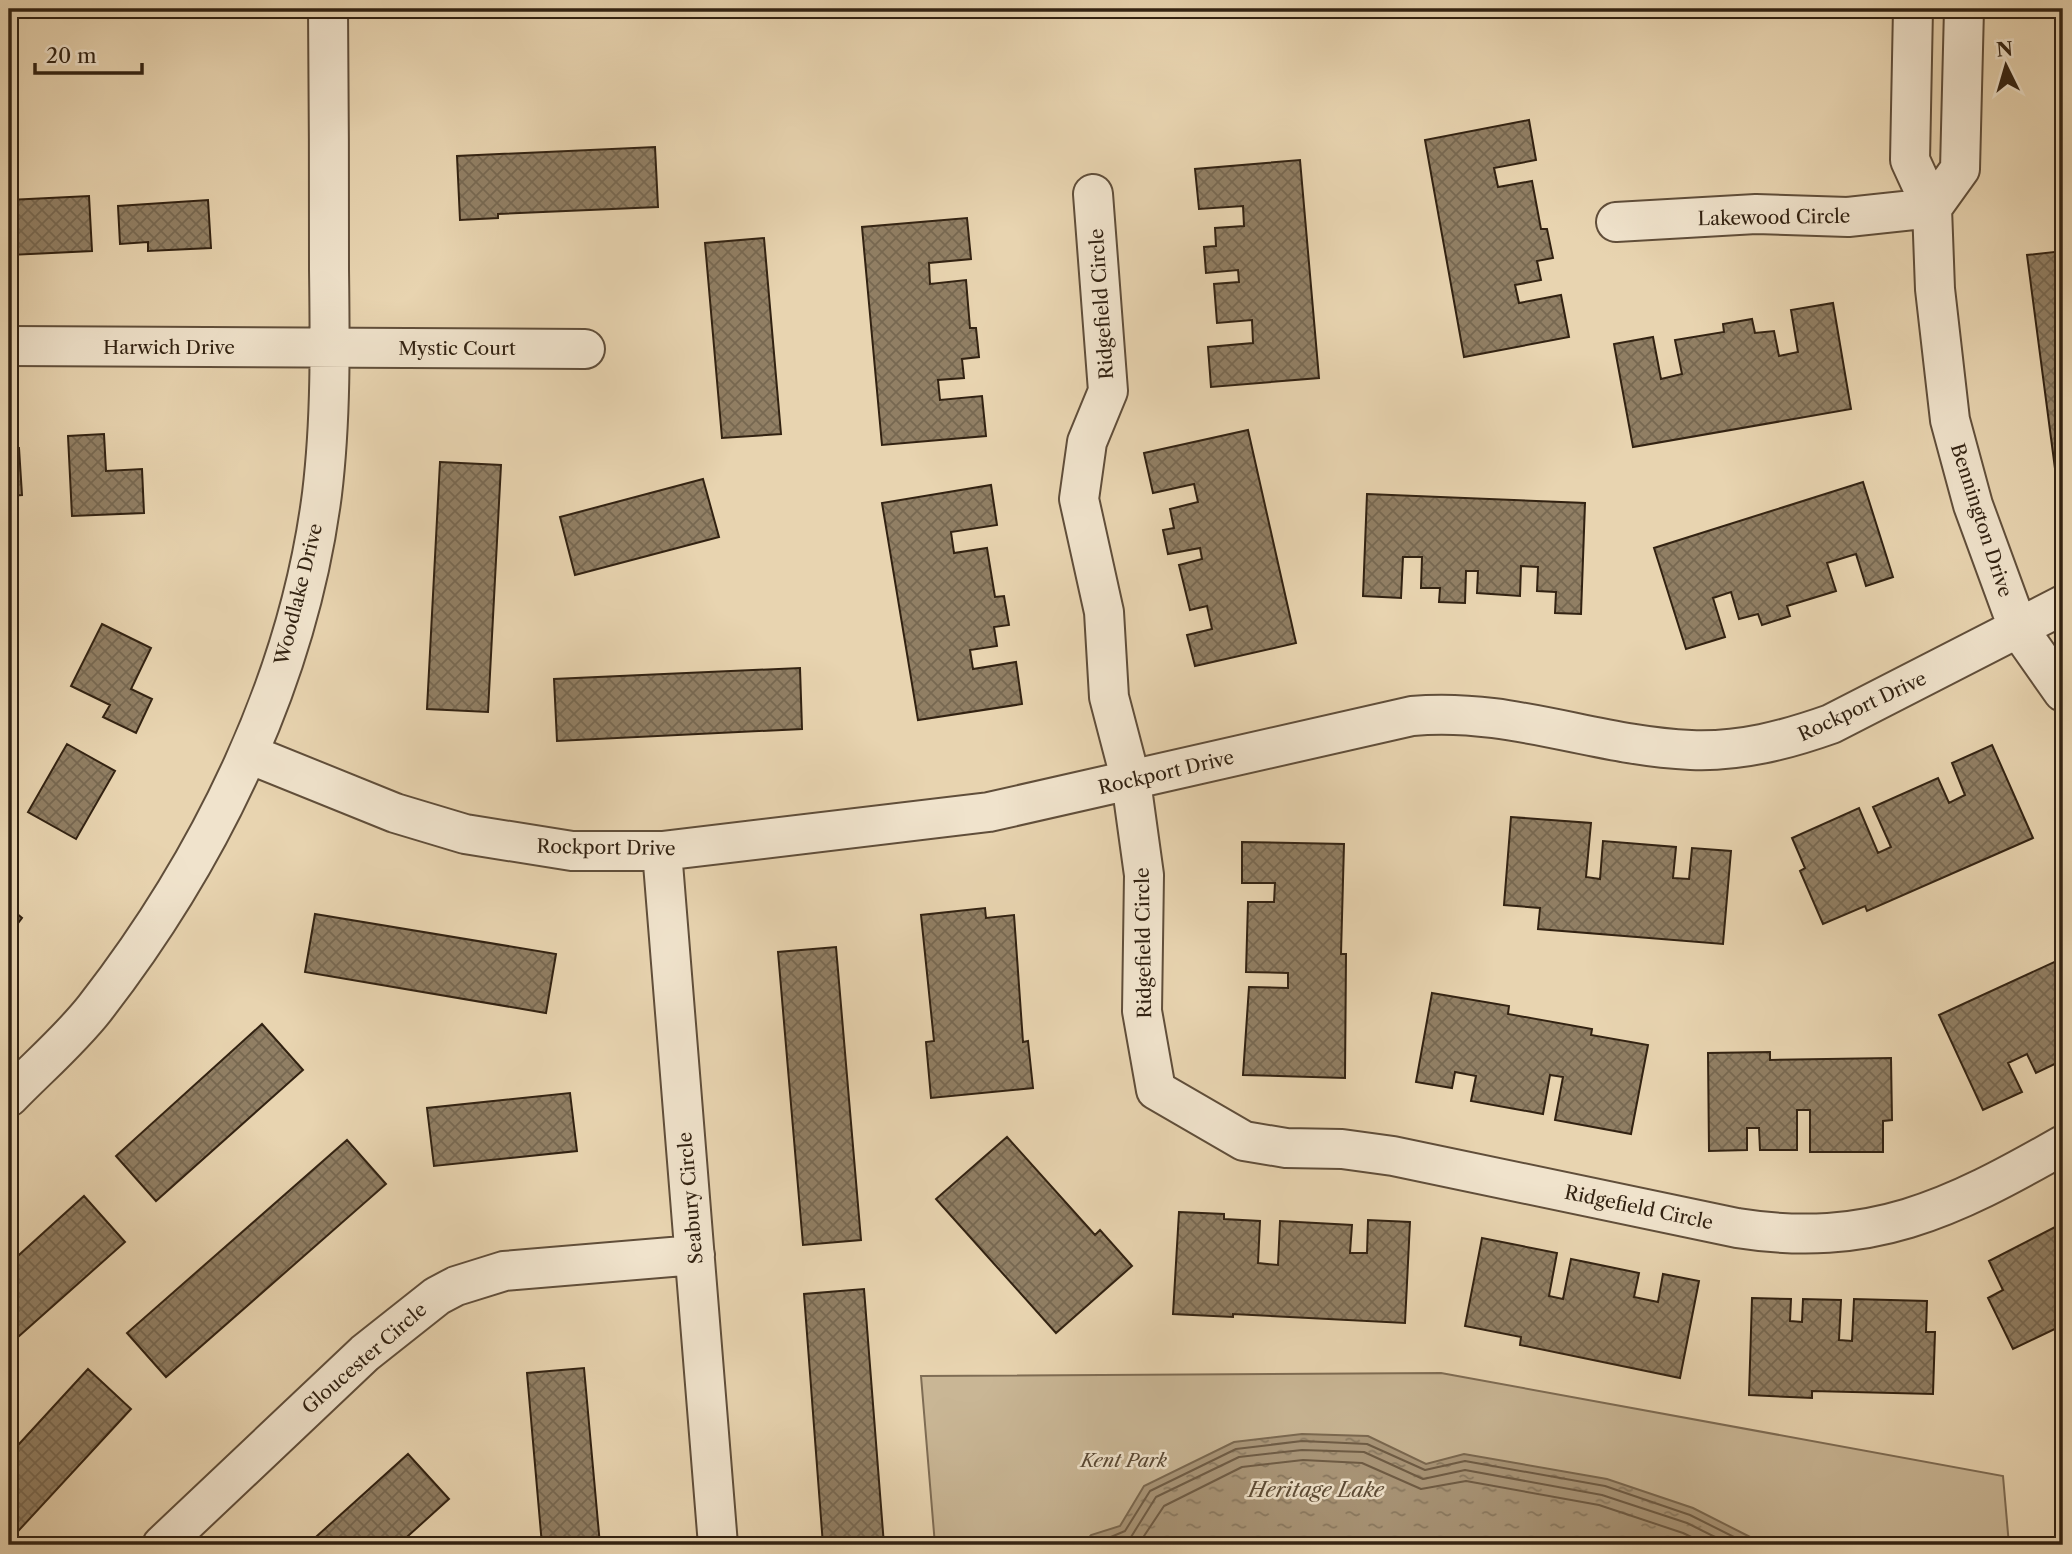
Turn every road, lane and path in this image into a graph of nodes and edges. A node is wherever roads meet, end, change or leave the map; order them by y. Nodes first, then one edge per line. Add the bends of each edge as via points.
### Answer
1 (328, 9) edge
2 (1913, 9) edge
3 (1964, 9) edge
4 (1093, 194) dead end
5 (1932, 208) junction
6 (1616, 222) dead end
7 (9, 346) edge
8 (330, 347) junction
9 (585, 349) dead end
10 (2063, 605) edge
11 (2018, 628) junction
12 (2063, 692) edge
13 (249, 754) junction
14 (1131, 781) junction
15 (662, 851) junction
16 (9, 1097) edge
17 (2063, 1145) edge
18 (695, 1255) junction
19 (162, 1545) edge
20 (718, 1545) edge

1 - 8 street, Woodlake Drive
2 - 5 street, Bennington Drive via 1910,160
3 - 5 street via 1960,169
4 - 14 street, Ridgefield Circle via 1108,391 1087,442 1079,499 1104,612 1109,696
5 - 6 street, Lakewood Circle via 1848,217 1756,214
5 - 11 street, Bennington Drive via 1950,420 1973,505
7 - 8 street, Harwich Drive
8 - 9 street, Mystic Court
8 - 13 street, Woodlake Drive via 322,493 309,564 283,660
10 - 11 street, Rockport Drive
11 - 12 street, Bennington Drive
11 - 14 street, Rockport Drive via 1831,724 1751,747 1692,750 1637,744 1507,718 1441,713 1380,722
13 - 15 street, Rockport Drive via 395,813 465,834 572,851
13 - 16 street, Woodlake Drive via 157,921 93,1010
14 - 15 street, Rockport Drive via 989,812
14 - 17 street, Ridgefield Circle via 1143,875 1143,1011 1156,1090 1244,1141 1392,1156 1737,1228 1822,1234 1881,1226 1952,1205
15 - 18 street, Seabury Circle
18 - 19 street, Gloucester Circle via 504,1271 437,1296 365,1353
18 - 20 street, Seabury Circle

